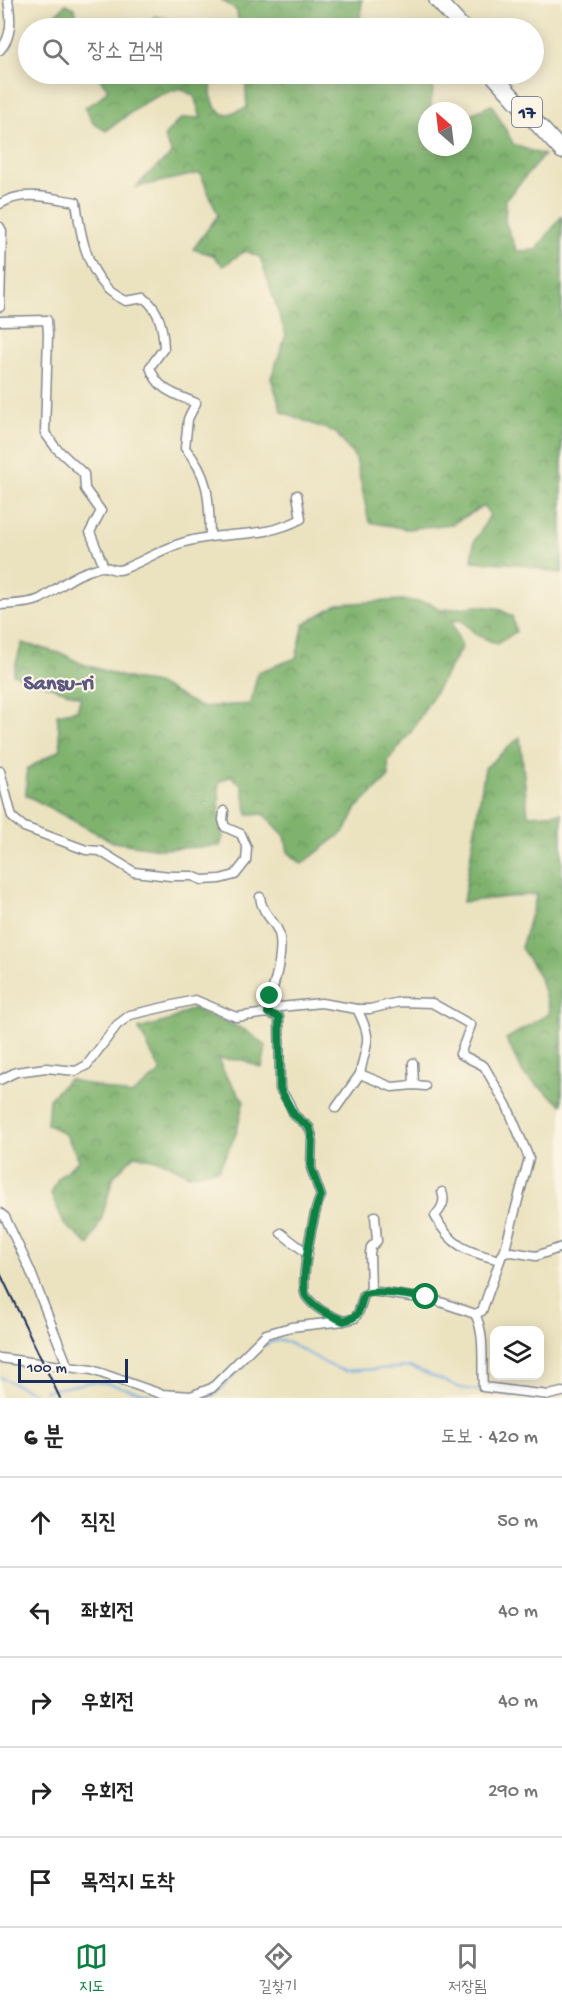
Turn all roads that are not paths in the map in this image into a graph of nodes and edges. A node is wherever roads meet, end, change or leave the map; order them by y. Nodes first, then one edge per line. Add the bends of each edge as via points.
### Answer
1 (8, 0) edge
2 (427, 0) edge
3 (437, 0) edge
4 (443, 18) edge
5 (454, 18) edge
6 (0, 50) edge
7 (501, 84) edge
8 (513, 84) edge
9 (562, 139) edge
10 (562, 151) edge
11 (0, 204) edge
12 (0, 227) edge
13 (0, 308) edge
14 (0, 321) edge
15 (297, 495) dead end
16 (210, 536) junction
17 (104, 567) junction
18 (0, 605) edge
19 (0, 771) edge
20 (224, 811) dead end
21 (260, 897) dead end
22 (357, 1009) junction
23 (268, 1013) junction
24 (412, 1063) dead end
25 (360, 1074) junction
26 (0, 1080) edge
27 (414, 1085) junction
28 (425, 1086) dead end
29 (336, 1108) dead end
30 (442, 1192) dead end
31 (0, 1213) edge
32 (375, 1216) dead end
33 (281, 1233) dead end
34 (562, 1247) edge
35 (308, 1254) junction
36 (502, 1257) junction
37 (371, 1292) junction
38 (475, 1314) junction
39 (344, 1321) junction
40 (0, 1358) edge
41 (68, 1367) junction
42 (562, 1392) edge

1 - 6 street via 11,22
2 - 4 highway
3 - 5 highway
7 - 10 highway, 17
8 - 9 highway, 17
11 - 16 street via 36,195 76,202 91,262 106,288 126,301 144,298 150,302 162,324 164,348 150,367 153,377 159,385 196,403 188,419 186,448 208,489
12 - 13 street
14 - 17 street via 47,321 45,433 84,474 85,489 101,512 90,532
15 - 16 street via 301,519 287,526 259,534
16 - 17 street via 184,542 120,570
17 - 18 street via 72,578 38,600
19 - 20 street via 12,817 24,827 99,851 134,872 202,880 235,875 246,861 247,848 241,834 225,827
21 - 23 street via 261,907 280,939
22 - 23 street via 321,1003 280,1007
22 - 25 street via 368,1037
22 - 36 street via 399,1002 432,1003 471,1025 460,1054 484,1066 507,1106 529,1158
23 - 26 street via 236,1017 195,1000 130,1015 117,1025 87,1065 76,1071 36,1069
23 - 35 street via 279,1017 280,1089 294,1115 309,1127 312,1136 311,1168 321,1196 316,1204
24 - 27 street
25 - 27 street via 392,1087
25 - 29 street
27 - 28 street
30 - 36 street via 443,1203 435,1216 445,1234 463,1249
31 - 41 street via 30,1270
32 - 37 street via 377,1241 370,1253
33 - 35 street
34 - 36 street via 536,1256 512,1252
35 - 39 street via 305,1294 321,1311
36 - 38 street via 482,1311
37 - 38 street via 426,1297
37 - 39 street via 364,1295 355,1318
38 - 42 street via 482,1336 483,1387 549,1395
39 - 41 street via 266,1334 212,1388 191,1396 161,1394 92,1370
40 - 41 street

